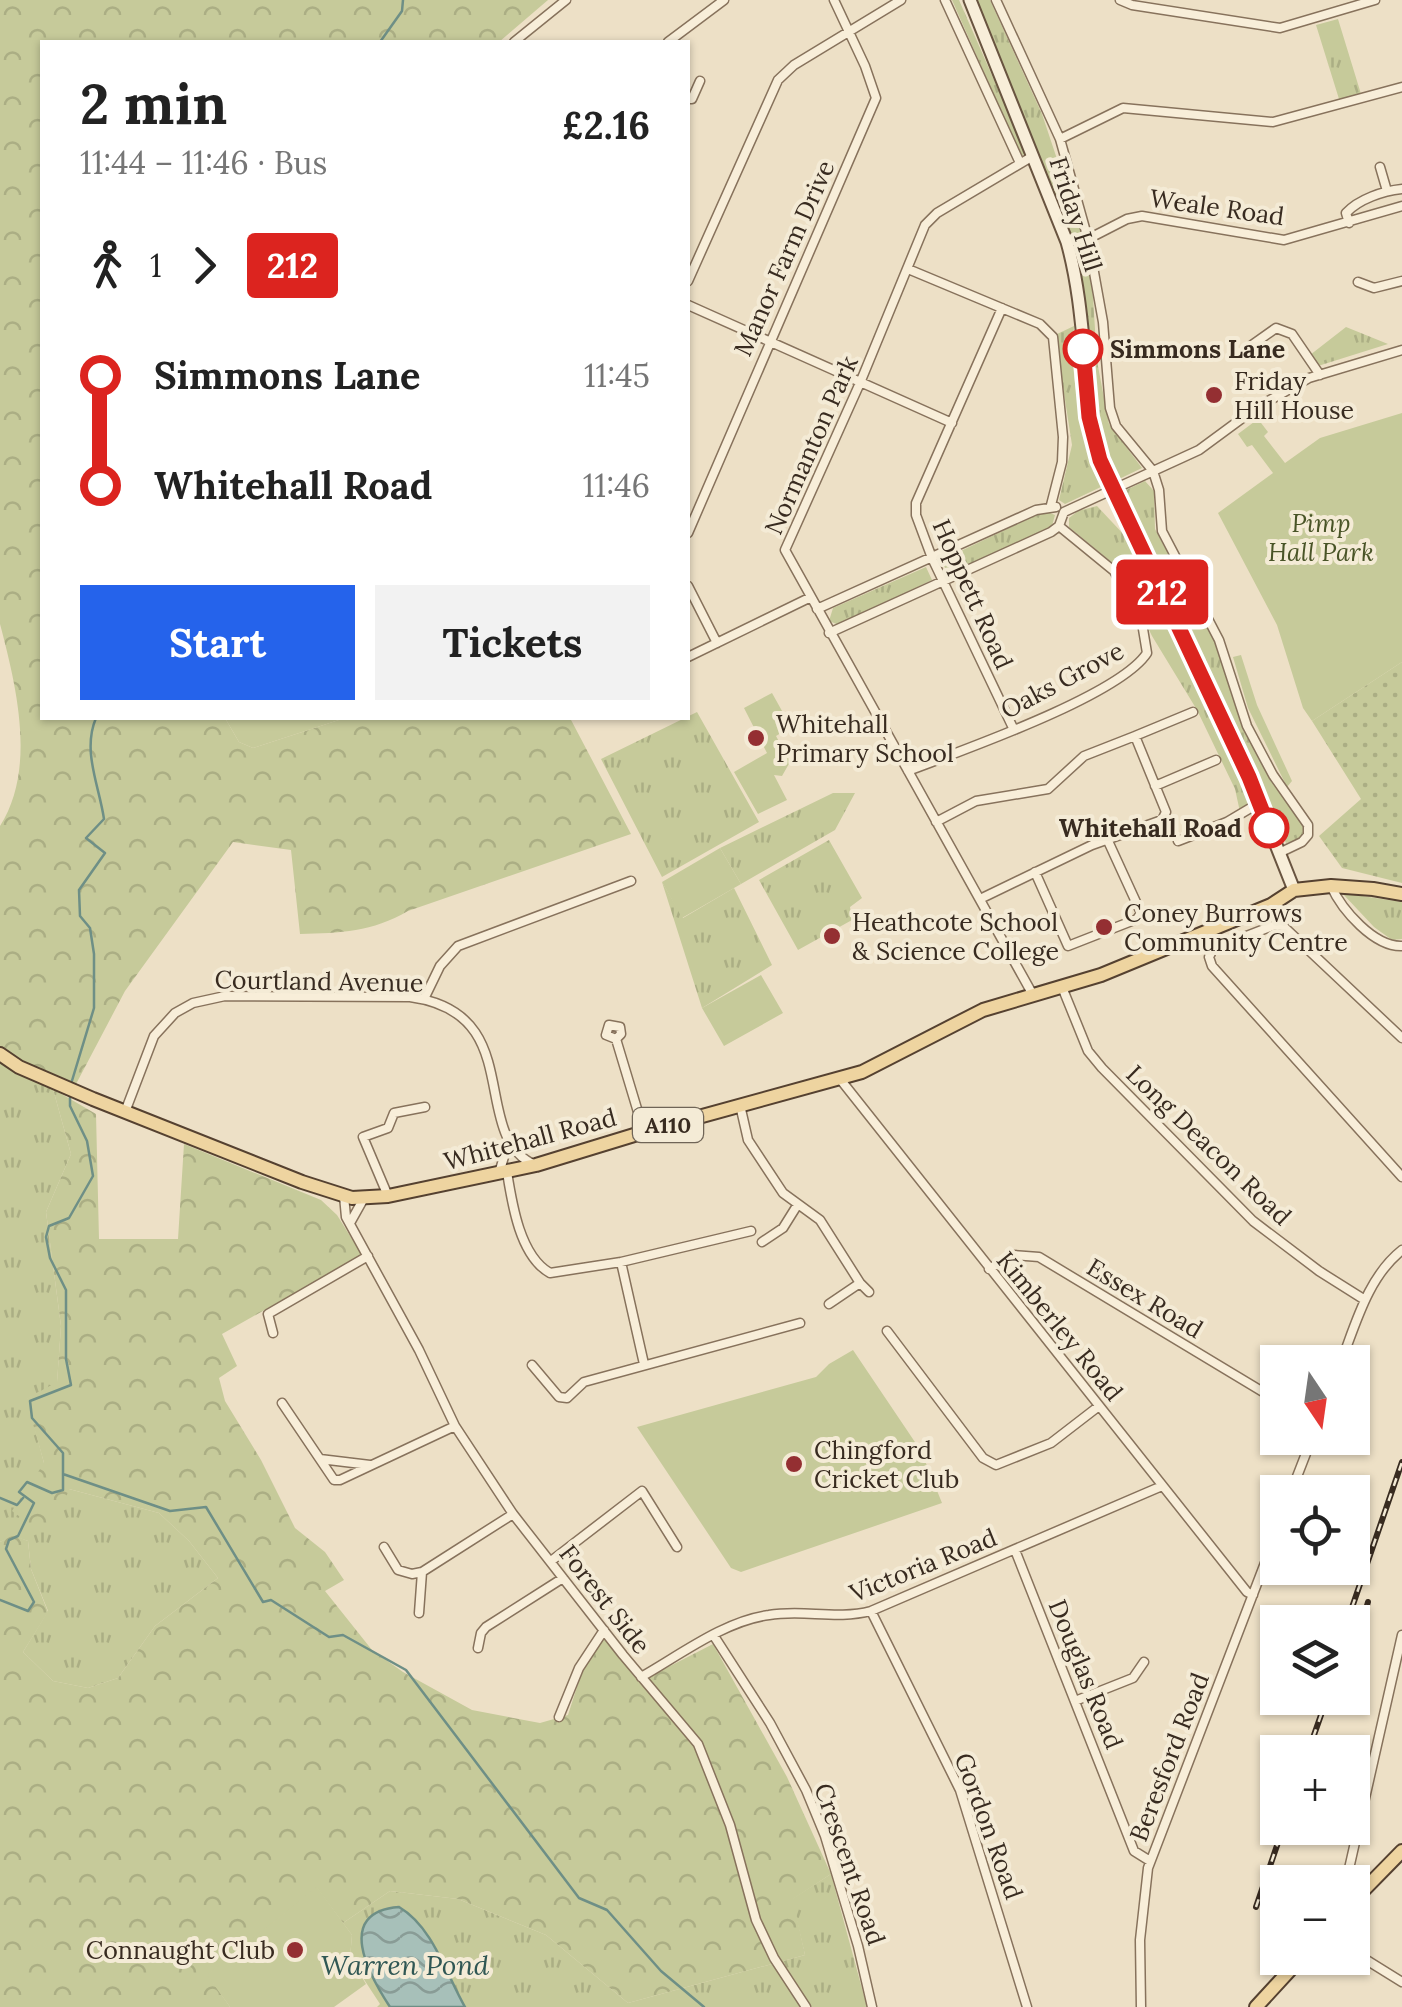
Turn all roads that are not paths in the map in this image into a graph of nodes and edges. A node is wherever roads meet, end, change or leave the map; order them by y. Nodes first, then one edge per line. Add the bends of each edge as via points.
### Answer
1 (566, 0) edge
2 (724, 0) edge
3 (834, 0) edge
4 (901, 0) edge
5 (945, 0) edge
6 (970, 0) edge
7 (996, 0) edge
8 (1120, 0) edge
9 (1374, 0) edge
10 (849, 30) junction
11 (516, 40) edge
12 (671, 40) edge
13 (700, 81) dead end
14 (1402, 87) edge
15 (690, 99) edge
16 (1060, 139) junction
17 (1033, 156) junction
18 (1020, 163) junction
19 (1380, 167) dead end
20 (1402, 188) edge
21 (1387, 191) junction
22 (1402, 206) edge
23 (1349, 222) junction
24 (1088, 239) junction
25 (908, 269) junction
26 (690, 277) edge
27 (1402, 281) edge
28 (1358, 282) dead end
29 (690, 306) edge
30 (1002, 308) junction
31 (769, 342) junction
32 (1252, 345) dead end
33 (1402, 350) edge
34 (1320, 375) junction
35 (860, 383) junction
36 (952, 423) junction
37 (1152, 471) junction
38 (1113, 489) junction
39 (1052, 506) junction
40 (1064, 512) junction
41 (1059, 526) junction
42 (690, 528) edge
43 (932, 558) junction
44 (944, 582) junction
45 (690, 590) edge
46 (810, 598) junction
47 (816, 609) junction
48 (830, 632) junction
49 (717, 643) junction
50 (690, 656) edge
51 (1192, 712) dead end
52 (1014, 730) junction
53 (1135, 736) junction
54 (1216, 760) dead end
55 (908, 771) junction
56 (1155, 786) junction
57 (1259, 803) junction
58 (936, 822) junction
59 (1108, 840) junction
60 (1178, 841) dead end
61 (1279, 853) junction
62 (1035, 872) junction
63 (631, 881) dead end
64 (1331, 886) junction
65 (1294, 890) junction
66 (1402, 894) edge
67 (980, 899) junction
68 (1237, 919) junction
69 (1243, 937) junction
70 (1402, 946) edge
71 (1062, 986) junction
72 (1033, 995) junction
73 (424, 999) junction
74 (1402, 1038) edge
75 (616, 1039) dead end
76 (0, 1054) edge
77 (840, 1079) junction
78 (740, 1105) junction
79 (424, 1107) dead end
80 (124, 1112) junction
81 (644, 1132) junction
82 (508, 1144) junction
83 (536, 1165) junction
84 (503, 1173) junction
85 (1402, 1177) edge
86 (344, 1196) junction
87 (388, 1196) junction
88 (364, 1198) junction
89 (798, 1204) junction
90 (350, 1223) junction
91 (751, 1231) dead end
92 (762, 1242) dead end
93 (1402, 1250) edge
94 (368, 1256) junction
95 (621, 1262) junction
96 (989, 1269) junction
97 (860, 1283) junction
98 (869, 1292) dead end
99 (1364, 1300) junction
100 (829, 1304) dead end
101 (800, 1323) dead end
102 (887, 1331) dead end
103 (274, 1332) dead end
104 (1347, 1345) edge
105 (644, 1364) junction
106 (532, 1365) dead end
107 (1260, 1390) edge
108 (282, 1403) dead end
109 (1099, 1406) junction
110 (455, 1426) junction
111 (320, 1459) junction
112 (370, 1465) junction
113 (1162, 1486) junction
114 (513, 1514) junction
115 (384, 1547) dead end
116 (677, 1548) dead end
117 (1015, 1550) junction
118 (550, 1561) junction
119 (422, 1572) junction
120 (1260, 1574) edge
121 (563, 1578) junction
122 (1252, 1594) junction
123 (871, 1611) junction
124 (419, 1613) dead end
125 (604, 1630) junction
126 (714, 1636) junction
127 (1402, 1636) edge
128 (478, 1648) dead end
129 (1144, 1662) dead end
130 (641, 1677) junction
131 (1075, 1701) junction
132 (558, 1717) dead end
133 (1402, 1851) edge
134 (1150, 1861) junction
135 (1350, 1865) edge
136 (1370, 1884) edge
137 (1370, 1963) edge
138 (1285, 1975) edge
139 (1402, 1982) edge
140 (806, 2007) edge
141 (872, 2007) edge
142 (1027, 2007) edge
143 (1141, 2007) edge
144 (1256, 2007) edge

1 - 11 street
2 - 12 street
3 - 10 street, Manor Farm Drive
4 - 10 street
5 - 18 street
6 - 17 main road, Friday Hill
7 - 16 street
8 - 9 street via 1280,28
10 - 26 street via 778,80
10 - 31 street, Manor Farm Drive via 876,98
13 - 15 street
14 - 16 street via 1273,122 1124,108
16 - 24 street
17 - 18 street, Normanton Park
17 - 38 main road, Friday Hill via 1076,272 1089,417
18 - 25 street, Normanton Park via 937,213 925,225
19 - 21 street
20 - 21 street
21 - 23 street via 1351,207
22 - 23 street, Weale Road
23 - 24 street, Weale Road via 1284,240 1135,216
24 - 37 street via 1110,408
25 - 30 street
25 - 35 street, Normanton Park
27 - 28 street via 1374,288
29 - 31 street
30 - 36 street, Hoppett Road
30 - 39 street via 1040,324 1052,338 1063,437
31 - 35 street
31 - 42 street, Manor Farm Drive
32 - 34 street via 1276,328 1292,334
33 - 34 street
34 - 37 street via 1256,408 1199,450
35 - 36 street
35 - 46 street, Normanton Park via 785,550
36 - 43 street, Hoppett Road via 916,503
37 - 38 street
37 - 61 street via 1166,540 1219,640 1247,726 1308,824 1302,842
38 - 40 street
38 - 57 main road, Friday Hill
39 - 40 street
39 - 43 street
40 - 41 street
41 - 44 street
41 - 52 street, Oaks Grove via 1114,571 1142,623 1147,654 1136,668
43 - 44 street, Hoppett Road
43 - 47 street
44 - 48 street
44 - 52 street, Hoppett Road
45 - 49 street
46 - 47 street, Normanton Park
46 - 49 street
47 - 48 street, Normanton Park
48 - 55 street, Normanton Park
49 - 50 street
51 - 53 street
52 - 55 street, Oaks Grove
53 - 56 street
53 - 58 street via 1084,756 1048,789 976,802
54 - 56 street
55 - 58 street, Normanton Park
56 - 59 street via 1166,812 1162,820
57 - 60 street
57 - 61 main road, Friday Hill
58 - 67 street, Normanton Park
59 - 62 street
59 - 62 street via 1141,913 1137,920 1068,946
61 - 65 main road, Friday Hill
62 - 67 street
63 - 73 street via 458,946
64 - 65 main road, A110
64 - 66 main road, A110
64 - 70 street via 1382,942
65 - 68 main road, Whitehall Road / A110
67 - 72 street, Normanton Park
68 - 69 street
68 - 71 main road, Whitehall Road / A110
69 - 74 street via 1283,926
69 - 85 street via 1213,950 1212,966
71 - 72 main road, Whitehall Road / A110
71 - 99 street, Long Deacon Road via 1090,1055 1102,1068 1262,1229
72 - 77 main road, Whitehall Road / A110 via 983,1010
73 - 80 street, Courtland Avenue via 225,996 193,1002 154,1036
73 - 82 street, Courtland Avenue via 455,1013 479,1037
75 - 81 street
76 - 80 main road, Whitehall Road / A110
77 - 78 main road, Whitehall Road / A110
77 - 96 street, Kimberley Road
78 - 81 main road, Whitehall Road / A110
78 - 89 street via 748,1140
79 - 87 street via 394,1113 388,1128 362,1137
80 - 86 main road, Whitehall Road / A110
81 - 83 main road, Whitehall Road / A110
82 - 83 street
82 - 84 street
83 - 84 main road, Whitehall Road / A110
84 - 87 main road, Whitehall Road / A110
84 - 95 street via 539,1266 562,1273
86 - 88 main road, Whitehall Road / A110
86 - 90 street, Forest Side
87 - 88 main road, Whitehall Road / A110
88 - 90 street
89 - 92 street via 783,1228
89 - 97 street via 820,1220
90 - 94 street, Forest Side
91 - 95 street
93 - 99 street via 1384,1264
94 - 103 street via 268,1314
94 - 110 street, Forest Side
95 - 105 street
96 - 107 street, Essex Road via 1013,1255 1039,1258
96 - 109 street, Kimberley Road
97 - 98 street
97 - 100 street
99 - 104 street
101 - 105 street
102 - 109 street via 983,1458 996,1465 1051,1443
105 - 106 street via 584,1382 563,1399
108 - 111 street
109 - 113 street, Kimberley Road
110 - 112 street
110 - 114 street, Forest Side
111 - 112 street
111 - 112 street via 334,1480
113 - 117 street, Victoria Road
113 - 122 street, Kimberley Road
114 - 118 street, Forest Side
114 - 119 street
115 - 119 street via 398,1570
116 - 118 street via 642,1491
117 - 123 street, Victoria Road
117 - 131 street, Douglas Road
118 - 121 street, Forest Side
119 - 124 street
120 - 122 street, Beresford Road
121 - 125 street, Forest Side
121 - 128 street via 486,1627
122 - 134 street, Beresford Road
123 - 126 street, Victoria Road via 766,1615
123 - 142 street, Gordon Road via 960,1790
125 - 130 street, Forest Side
125 - 132 street
126 - 130 street, Victoria Road
126 - 141 street, Crescent Road via 806,1790
127 - 135 street
129 - 131 street via 1132,1678
130 - 140 street, Forest Side via 698,1744 730,1825 756,1920
131 - 134 street, Douglas Road via 1134,1851
133 - 136 main road
134 - 143 street, Beresford Road via 1140,1940
137 - 139 street
138 - 144 main road

